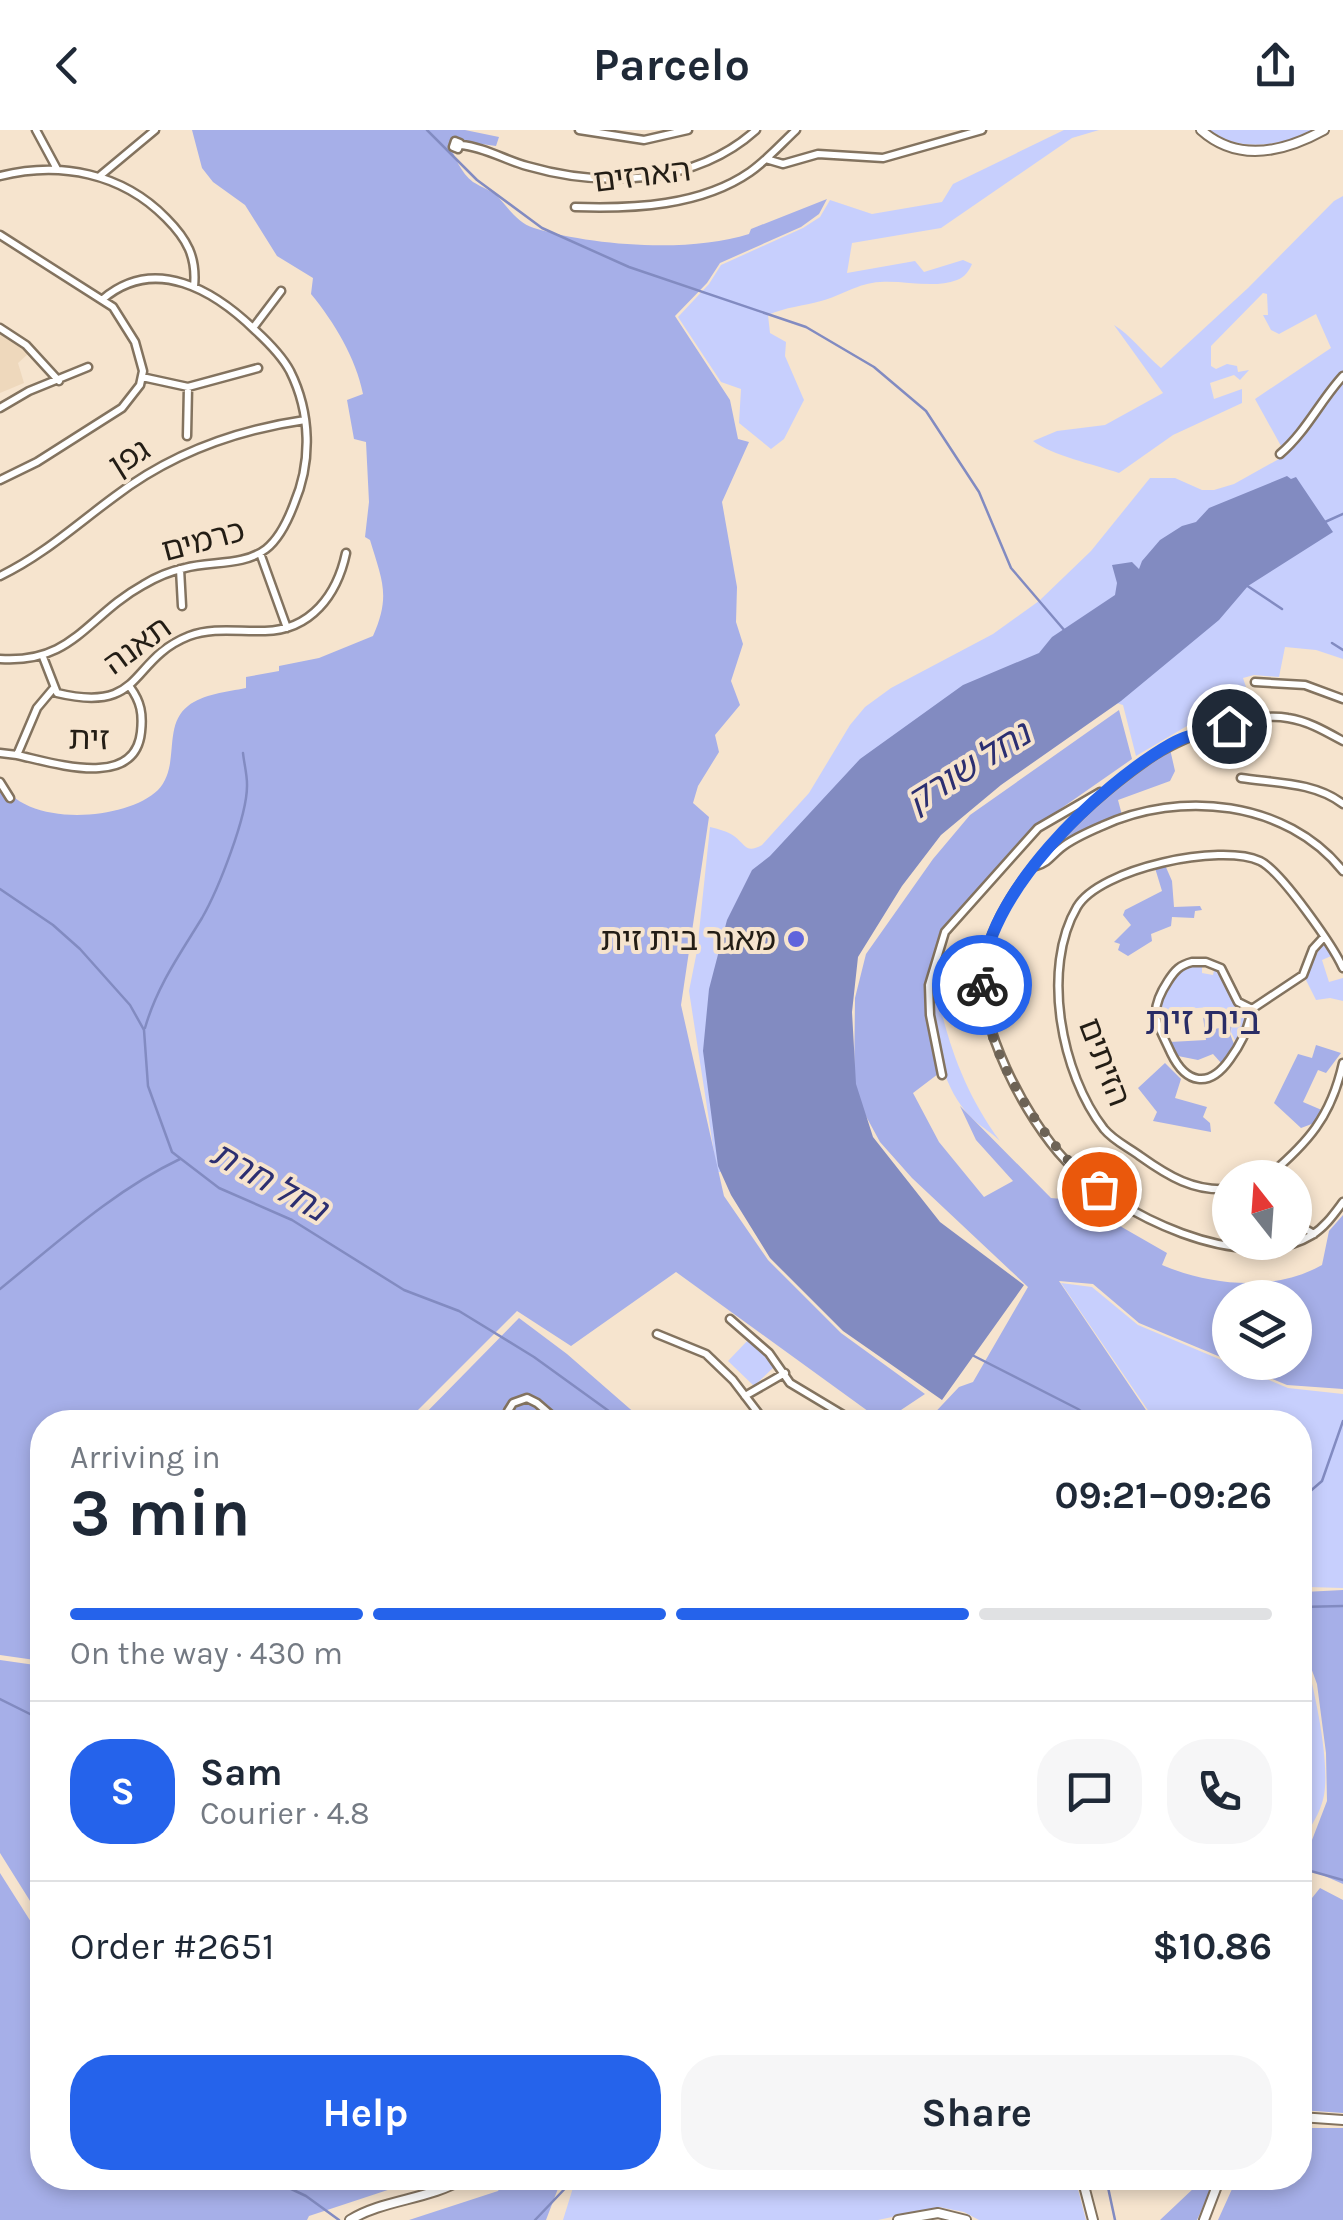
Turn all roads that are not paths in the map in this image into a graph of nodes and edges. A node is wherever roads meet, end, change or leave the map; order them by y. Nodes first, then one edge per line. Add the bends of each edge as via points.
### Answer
1 (36, 130) edge
2 (155, 130) edge
3 (579, 130) edge
4 (688, 130) edge
5 (756, 130) edge
6 (796, 130) edge
7 (982, 130) edge
8 (1201, 130) edge
9 (1324, 130) edge
10 (460, 145) dead end
11 (766, 160) junction
12 (58, 170) junction
13 (0, 176) edge
14 (100, 176) junction
15 (575, 207) dead end
16 (0, 235) edge
17 (194, 287) junction
18 (281, 292) dead end
19 (102, 299) junction
20 (0, 328) edge
21 (253, 328) junction
22 (88, 367) dead end
23 (258, 368) dead end
24 (142, 376) junction
25 (1343, 376) edge
26 (58, 381) junction
27 (188, 387) junction
28 (0, 408) edge
29 (305, 420) junction
30 (187, 436) dead end
31 (1280, 454) dead end
32 (0, 480) edge
33 (260, 553) junction
34 (346, 553) dead end
35 (180, 569) junction
36 (0, 576) edge
37 (182, 606) dead end
38 (287, 628) junction
39 (43, 657) junction
40 (0, 659) edge
41 (1256, 682) dead end
42 (130, 687) junction
43 (53, 689) junction
44 (1343, 699) edge
45 (1343, 742) edge
46 (0, 753) edge
47 (17, 755) junction
48 (1241, 778) dead end
49 (0, 782) edge
50 (1106, 790) junction
51 (10, 798) dead end
52 (1343, 804) edge
53 (1035, 866) junction
54 (1343, 871) edge
55 (1324, 937) junction
56 (1343, 968) edge
57 (1252, 1009) junction
58 (1343, 1064) edge
59 (942, 1075) dead end
60 (1284, 1160) edge
61 (1212, 1188) edge
62 (1343, 1202) edge
63 (1314, 1234) joint
64 (730, 1318) dead end
65 (657, 1334) dead end
66 (785, 1373) junction
67 (745, 1396) junction
68 (509, 1410) edge
69 (545, 1410) edge
70 (756, 1410) edge
71 (836, 1410) edge
72 (1312, 2118) edge
73 (1343, 2120) edge
74 (440, 2190) edge
75 (1085, 2190) edge
76 (1215, 2190) edge
77 (350, 2220) edge
78 (898, 2220) edge
79 (966, 2220) edge
80 (1094, 2220) edge
81 (1204, 2220) edge

1 - 12 street
2 - 14 street
3 - 4 street via 641,140
5 - 10 street via 706,162 613,181 533,168
6 - 11 street, הארזים
7 - 11 street, הארזים via 878,159 816,154 783,164
8 - 9 main road via 1224,146 1256,152
11 - 15 street, הארזים via 730,184 684,199
12 - 13 street
12 - 14 street
14 - 17 street via 149,201 174,227 195,260
16 - 19 street
17 - 19 street, כרמים via 143,278
17 - 21 street, כרמים
18 - 21 street
19 - 24 street via 129,329
20 - 26 street via 43,360
21 - 29 street, כרמים via 290,369
22 - 26 street
23 - 27 street
24 - 27 street
24 - 32 street via 122,408
25 - 31 street
26 - 28 street
27 - 30 street
29 - 33 street, כרמים via 299,494 280,533
29 - 36 street, גפן via 171,460
33 - 35 street, כרמים
33 - 38 street
34 - 38 street via 328,599
35 - 37 street
35 - 39 street, כרמים via 138,588
38 - 42 street, תאנה via 186,637
39 - 40 street, כרמים
39 - 43 street
41 - 44 street via 1306,685
42 - 43 street, תאנה via 96,699
42 - 47 street, זית via 140,702 141,733 129,760 110,767
43 - 47 street, זית
45 - 50 street via 1300,720 1260,718 1176,742
46 - 47 street, זית
48 - 52 street via 1282,781
49 - 51 street
50 - 53 street
50 - 59 street via 1038,828 944,932 928,985
53 - 54 street via 1065,845 1168,805 1210,806 1284,824
53 - 63 street via 995,930 982,992 1012,1079 1060,1154 1099,1189 1190,1238 1268,1248
55 - 56 street, הזיתים
55 - 57 street via 1303,975
55 - 61 street, הזיתים via 1262,862 1195,857 1100,884 1080,902 1062,940 1062,1029 1102,1126 1175,1179
57 - 57 street via 1240,1004 1221,968 1196,961 1174,972 1155,1016 1176,1066 1200,1080 1228,1062
58 - 60 street via 1320,1124
62 - 63 street
64 - 66 street
65 - 67 street via 706,1354
66 - 67 street
66 - 71 street via 790,1383
67 - 70 street
68 - 69 street via 527,1398
72 - 73 main road
74 - 77 main road
75 - 80 main road
76 - 81 main road
78 - 79 main road via 938,2213

